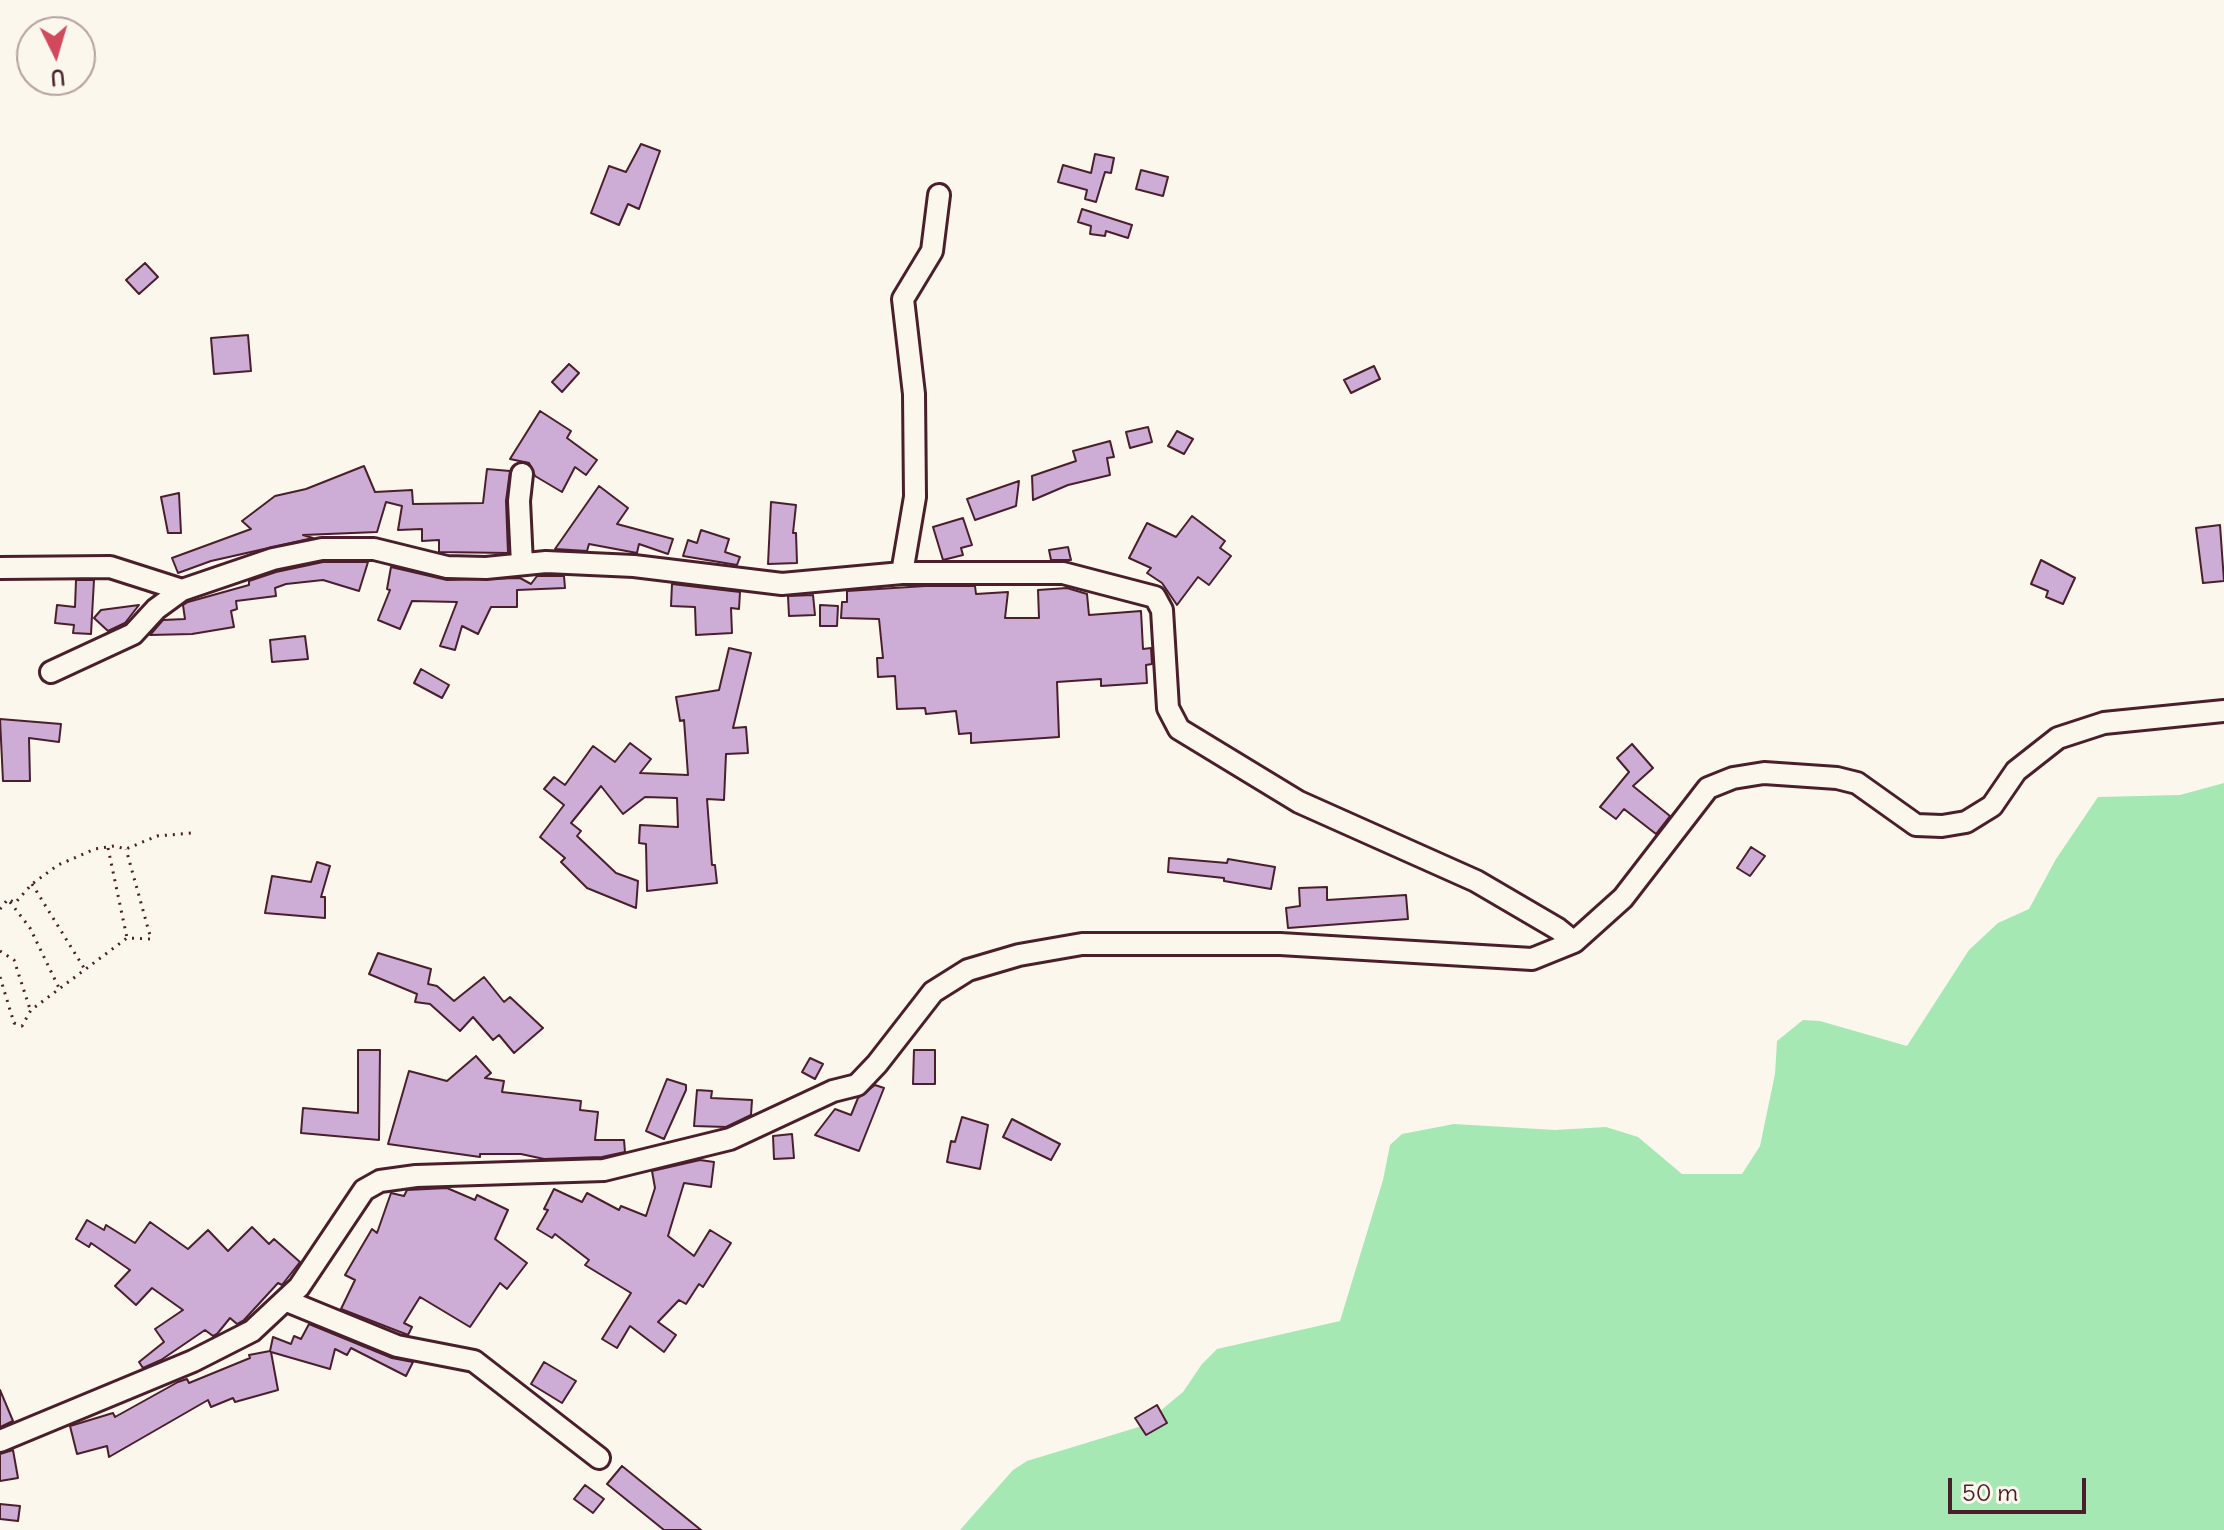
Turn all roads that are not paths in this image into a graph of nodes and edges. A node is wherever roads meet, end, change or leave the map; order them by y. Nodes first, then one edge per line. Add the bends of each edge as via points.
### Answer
1 (939, 195) dead end
2 (522, 474) dead end
3 (522, 564) junction
4 (0, 568) edge
5 (902, 573) junction
6 (182, 590) junction
7 (51, 672) dead end
8 (2224, 711) edge
9 (1574, 942) junction
10 (287, 1301) junction
11 (0, 1441) edge
12 (599, 1458) dead end

1 - 5 street via 932,251 903,299 914,394 915,497
2 - 3 street
3 - 5 street via 634,566 782,584
3 - 6 street via 447,567 374,549 322,549 273,559
4 - 6 street via 110,567
5 - 9 street via 1063,573 1155,597 1162,610 1168,708 1179,729 1299,802 1476,881
6 - 7 street via 133,634
8 - 9 street via 2104,723 2058,738 2016,771 1992,806 1966,822 1942,826 1916,825 1875,794 1847,781 1802,773 1733,778 1708,788 1623,898
9 - 10 street via 1532,959 1280,944 1082,944 1019,955 968,970 933,992 857,1085 730,1139 604,1170 380,1181 364,1190
10 - 11 street via 239,1339
10 - 12 street via 397,1346 474,1361

